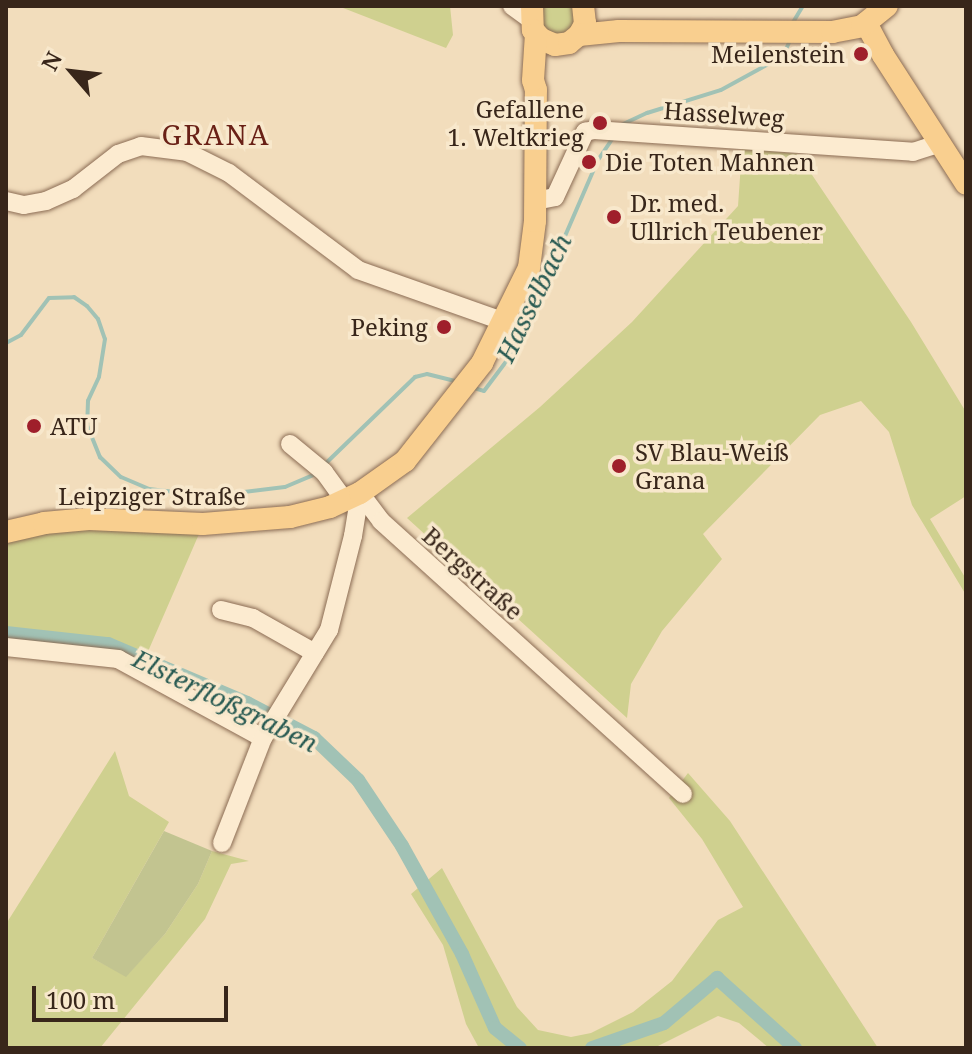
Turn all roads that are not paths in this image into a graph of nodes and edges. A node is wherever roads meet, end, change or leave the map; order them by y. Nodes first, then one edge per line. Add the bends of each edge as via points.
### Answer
1 (887, 6) edge
2 (584, 8) edge
3 (528, 16) edge
4 (866, 23) junction
5 (619, 31) junction
6 (571, 40) junction
7 (536, 90) junction
8 (940, 143) junction
9 (966, 184) edge
10 (539, 200) junction
11 (6, 201) edge
12 (505, 322) junction
13 (290, 444) dead end
14 (352, 497) junction
15 (7, 529) edge
16 (221, 610) dead end
17 (6, 647) edge
18 (315, 653) junction
19 (271, 725) junction
20 (683, 794) dead end
21 (222, 843) dead end

1 - 4 main road
2 - 5 main road
2 - 6 main road, Leipziger Straße via 585,24
3 - 6 main road via 547,43
3 - 7 main road, Leipziger Straße
4 - 5 main road via 838,31 787,34
4 - 8 main road
5 - 6 main road
6 - 7 main road, Leipziger Straße via 548,63
7 - 10 main road, Leipziger Straße
8 - 9 main road
8 - 10 street, Hasselweg via 913,152 585,132 555,197
10 - 12 main road, Leipziger Straße via 529,268
11 - 12 street via 46,201 73,189 118,154 141,146 187,152 229,173 358,270
12 - 14 main road, Leipziger Straße via 475,374 405,461
13 - 14 street
14 - 15 main road, Leipziger Straße via 290,517 245,523 89,519
14 - 18 street via 353,536 329,630
14 - 20 street, Bergstraße
16 - 18 street via 253,618
17 - 19 street via 118,659
18 - 19 street
19 - 21 street

